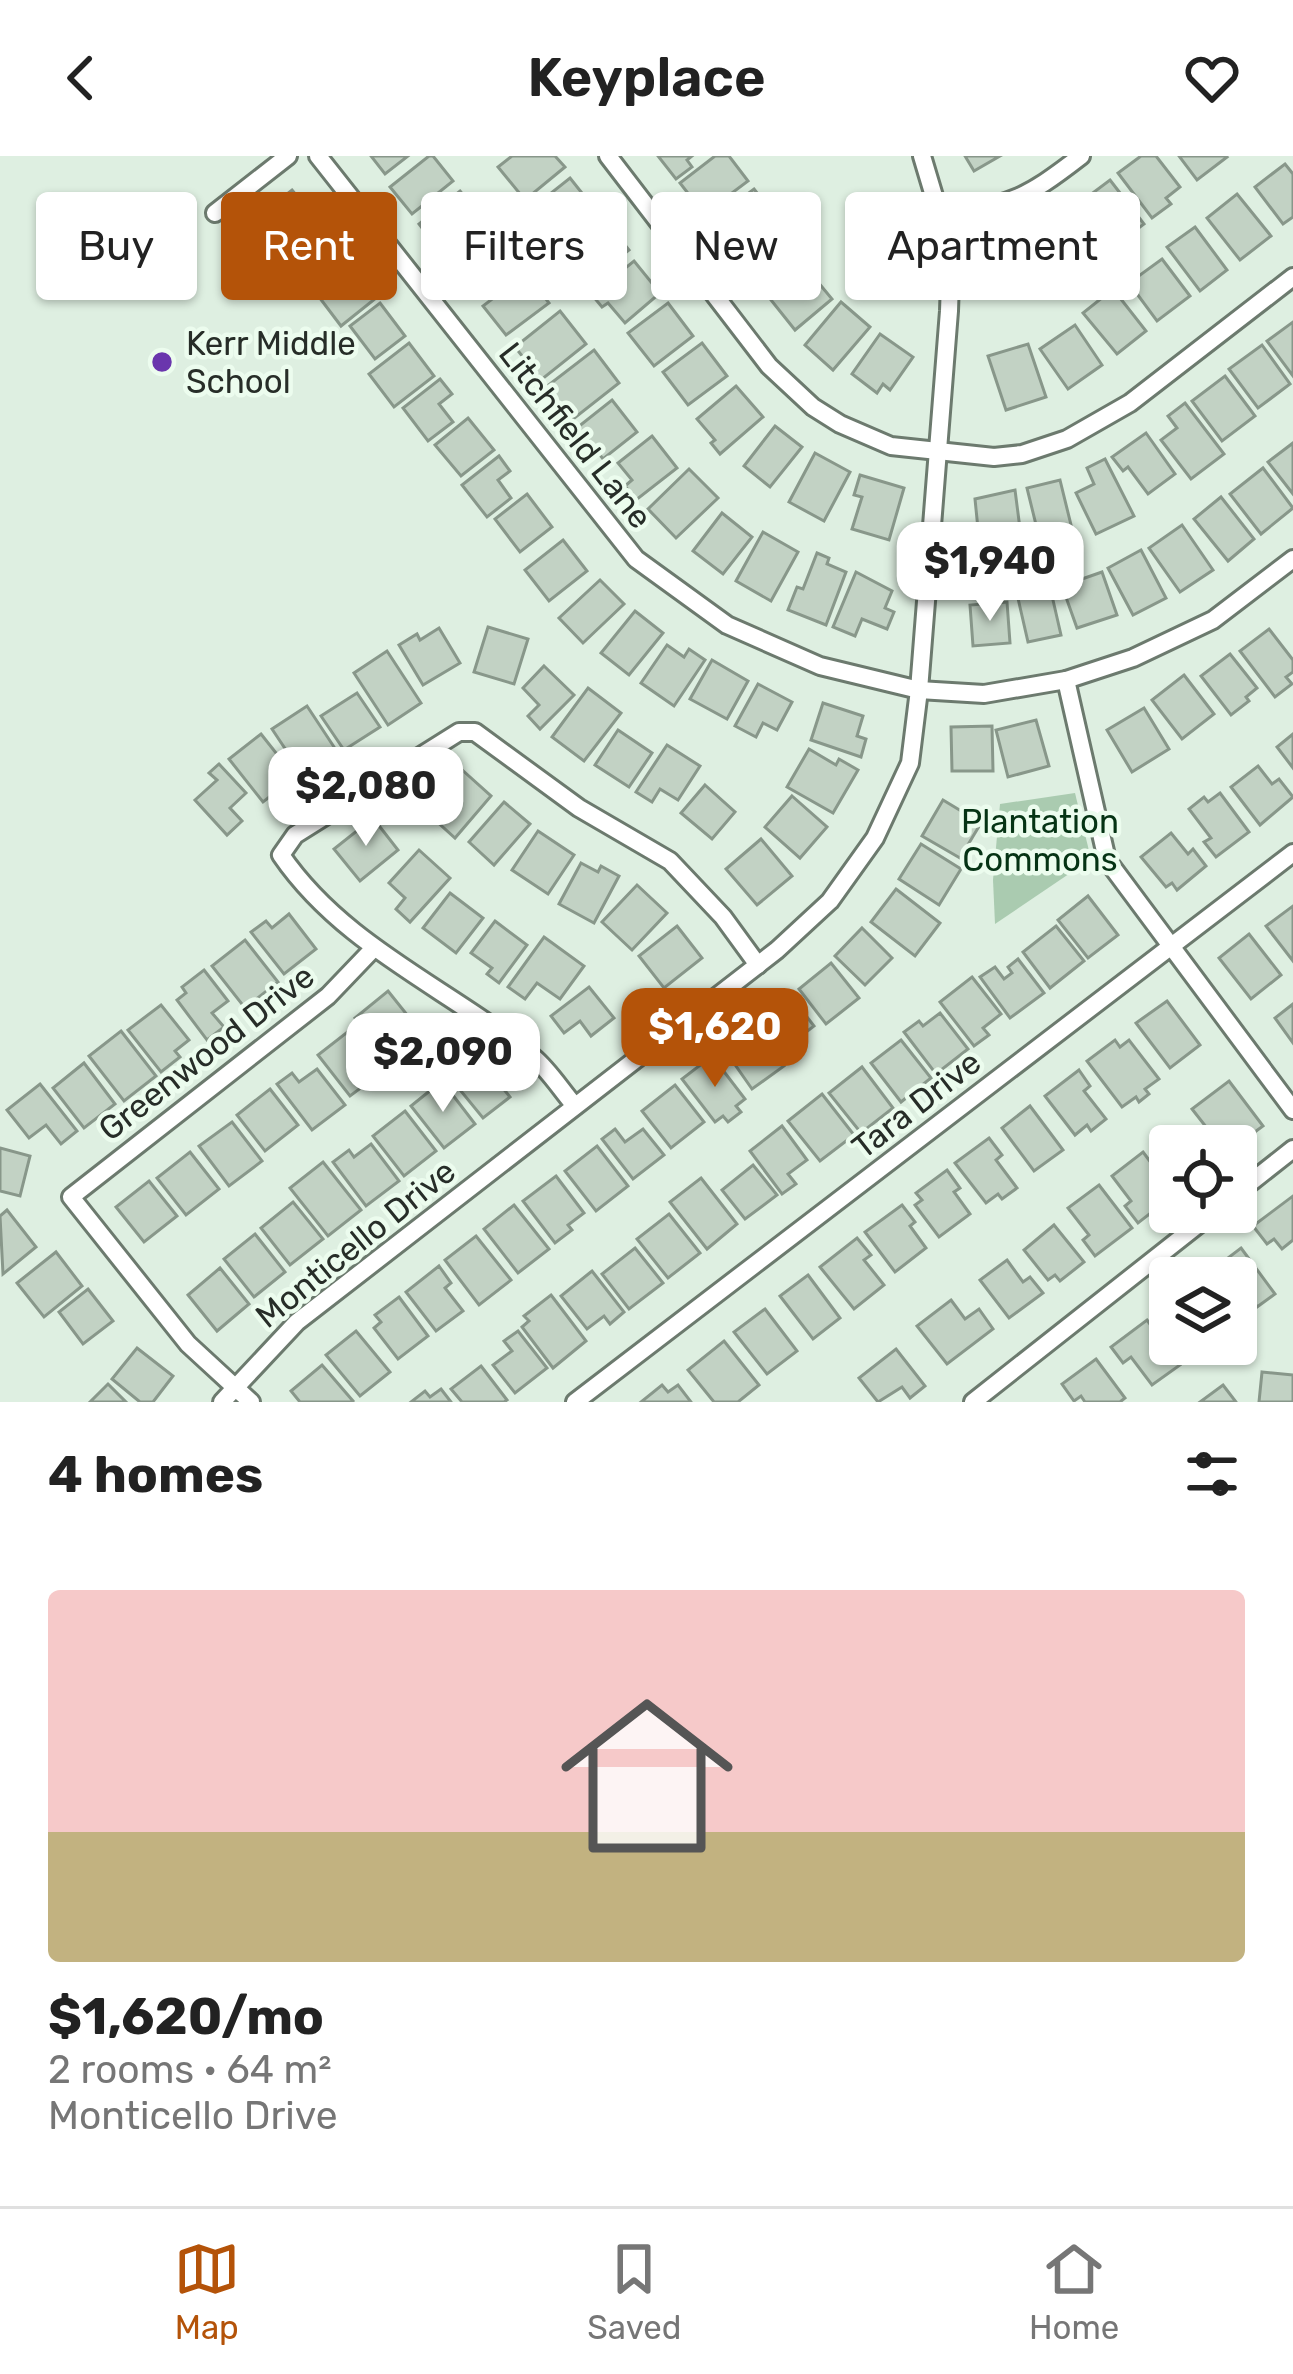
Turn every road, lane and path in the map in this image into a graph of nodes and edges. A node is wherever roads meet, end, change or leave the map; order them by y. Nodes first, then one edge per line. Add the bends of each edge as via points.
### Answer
1 (288, 156) edge
2 (318, 156) edge
3 (608, 156) edge
4 (922, 156) edge
5 (1081, 156) edge
6 (933, 192) edge
7 (1030, 192) edge
8 (215, 213) dead end
9 (1293, 277) edge
10 (947, 300) edge
11 (937, 452) junction
12 (1293, 559) edge
13 (1066, 680) junction
14 (920, 690) junction
15 (1293, 853) edge
16 (1170, 946) junction
17 (373, 949) junction
18 (758, 964) junction
19 (575, 1106) junction
20 (1293, 1110) edge
21 (1293, 1149) edge
22 (1257, 1177) edge
23 (1187, 1233) edge
24 (234, 1387) junction
25 (222, 1402) edge
26 (250, 1402) edge
27 (575, 1402) edge
28 (974, 1402) edge

1 - 8 street
2 - 14 street, Litchfield Lane via 636,559 728,625 820,666
3 - 11 street via 789,387 866,438
4 - 6 street, Monticello Drive
5 - 7 street
9 - 11 street via 1101,423 1022,454
10 - 11 street, Monticello Drive
11 - 14 street, Monticello Drive
12 - 13 street, Litchfield Lane via 1213,620
13 - 14 street, Litchfield Lane via 984,694
13 - 16 street via 1107,860
14 - 18 street, Monticello Drive via 910,763 875,838 830,901
15 - 16 street, Tara Drive
16 - 20 street
16 - 27 street, Tara Drive
17 - 18 street via 300,883 281,855 295,835 363,791 459,732 475,732 579,808 670,861
17 - 19 street via 536,1059
17 - 24 street, Greenwood Drive via 328,997 71,1196 188,1344
18 - 19 street, Monticello Drive
19 - 24 street, Monticello Drive via 297,1322
21 - 22 street
23 - 28 street
24 - 25 street, Monticello Drive
24 - 26 street

